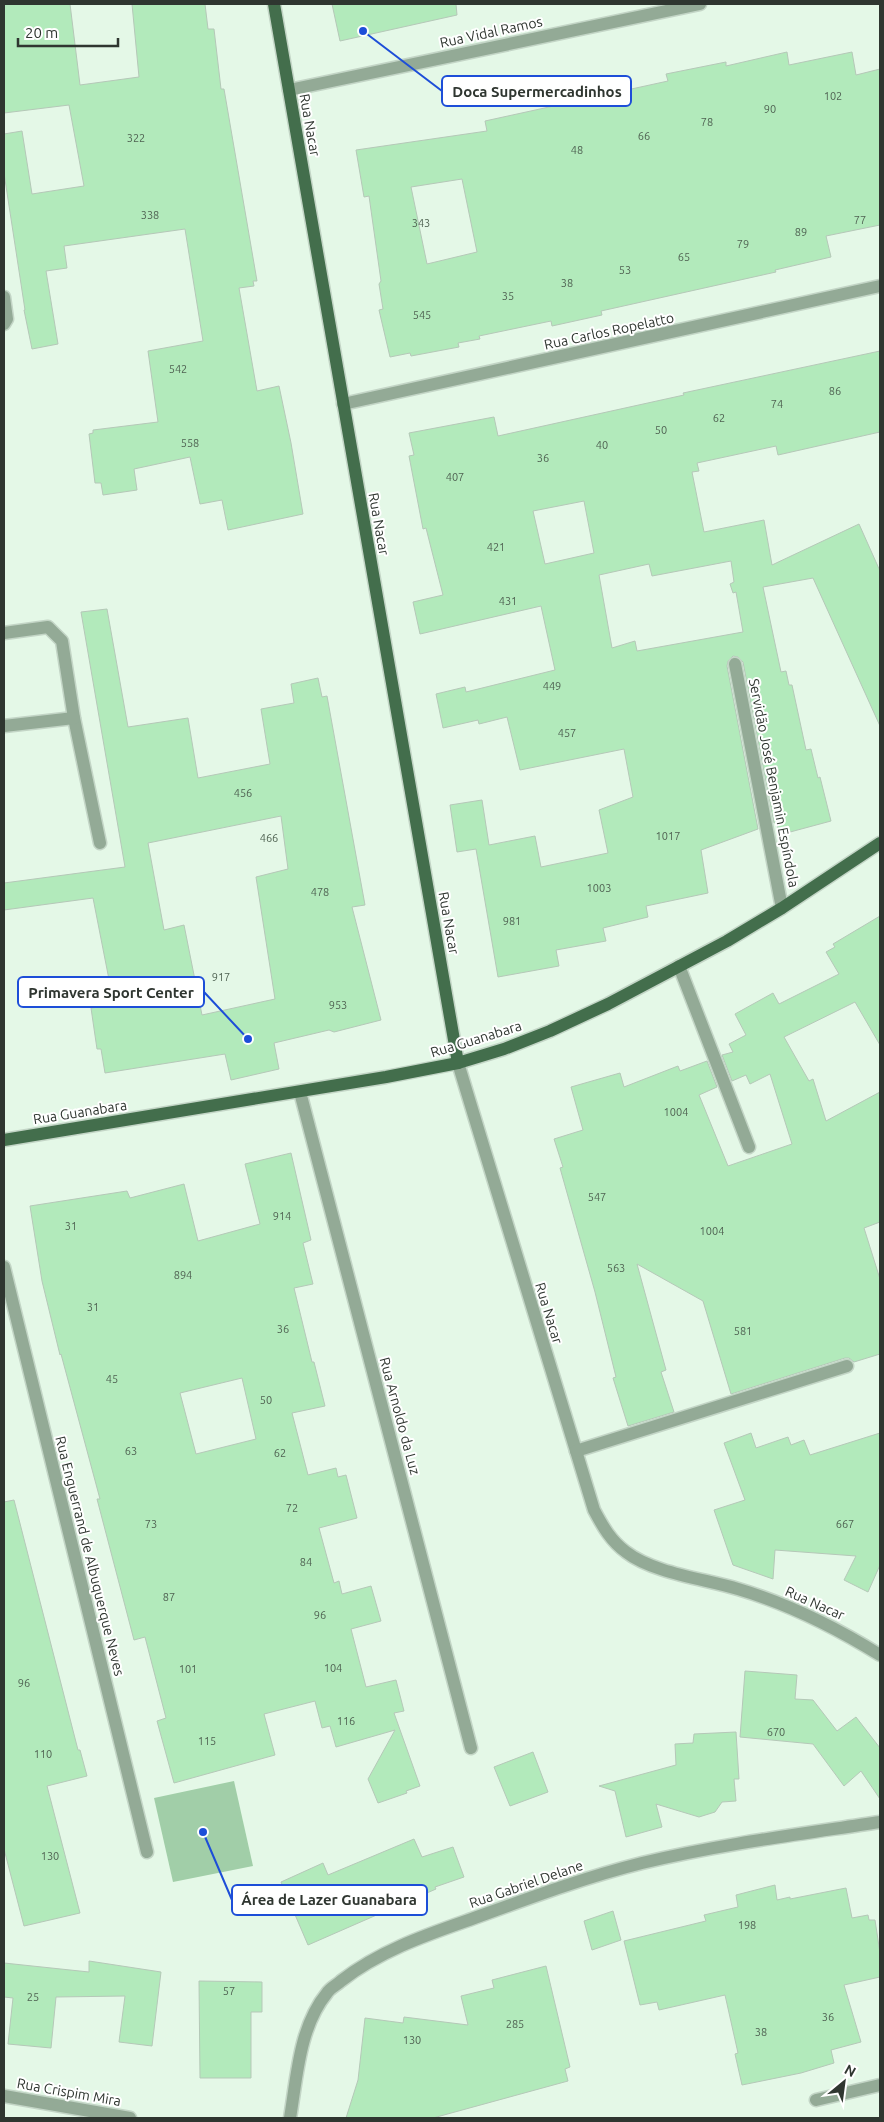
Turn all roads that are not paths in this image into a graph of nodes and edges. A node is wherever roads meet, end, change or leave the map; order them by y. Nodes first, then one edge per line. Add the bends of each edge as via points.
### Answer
1 (274, 4) edge
2 (700, 4) edge
3 (289, 90) junction
4 (880, 286) edge
5 (4, 297) edge
6 (4, 324) edge
7 (343, 404) junction
8 (4, 633) edge
9 (736, 664) dead end
10 (74, 718) junction
11 (4, 726) edge
12 (100, 843) dead end
13 (880, 843) edge
14 (782, 908) junction
15 (678, 966) junction
16 (458, 1063) junction
17 (300, 1092) junction
18 (4, 1140) edge
19 (749, 1147) dead end
20 (4, 1267) edge
21 (847, 1366) dead end
22 (576, 1451) junction
23 (880, 1655) edge
24 (471, 1748) dead end
25 (880, 1822) edge
26 (147, 1852) dead end
27 (880, 2085) edge
28 (4, 2096) edge
29 (816, 2100) dead end
30 (130, 2118) edge
31 (290, 2118) edge

1 - 3 main road, Rua Nacar
2 - 3 street, Rua Vidal Ramos
3 - 7 main road, Rua Nacar
4 - 7 street, Rua Carlos Ropelatto
5 - 6 street via 7,319
7 - 16 main road, Rua Nacar
8 - 10 street via 48,627 62,641
9 - 14 street, Servidão José Benjamin Espíndola
10 - 11 street
10 - 12 street
13 - 14 main road, Rua Guanabara
14 - 15 main road, Rua Guanabara
15 - 16 main road, Rua Guanabara via 550,1032
15 - 19 street
16 - 17 main road, Rua Guanabara
16 - 22 street, Rua Nacar
17 - 18 main road, Rua Guanabara
17 - 24 street, Rua Arnoldo da Luz
20 - 26 street, Rua Enguerrand de Albuquerque Neves
21 - 22 street
22 - 23 street, Rua Nacar via 594,1510 608,1536 627,1553 651,1565 772,1600 814,1618
25 - 31 street, Rua Gabriel Delane via 753,1841 640,1864 420,1937 378,1956 327,1992 308,2024
27 - 29 street
28 - 30 street, Rua Crispim Mira

